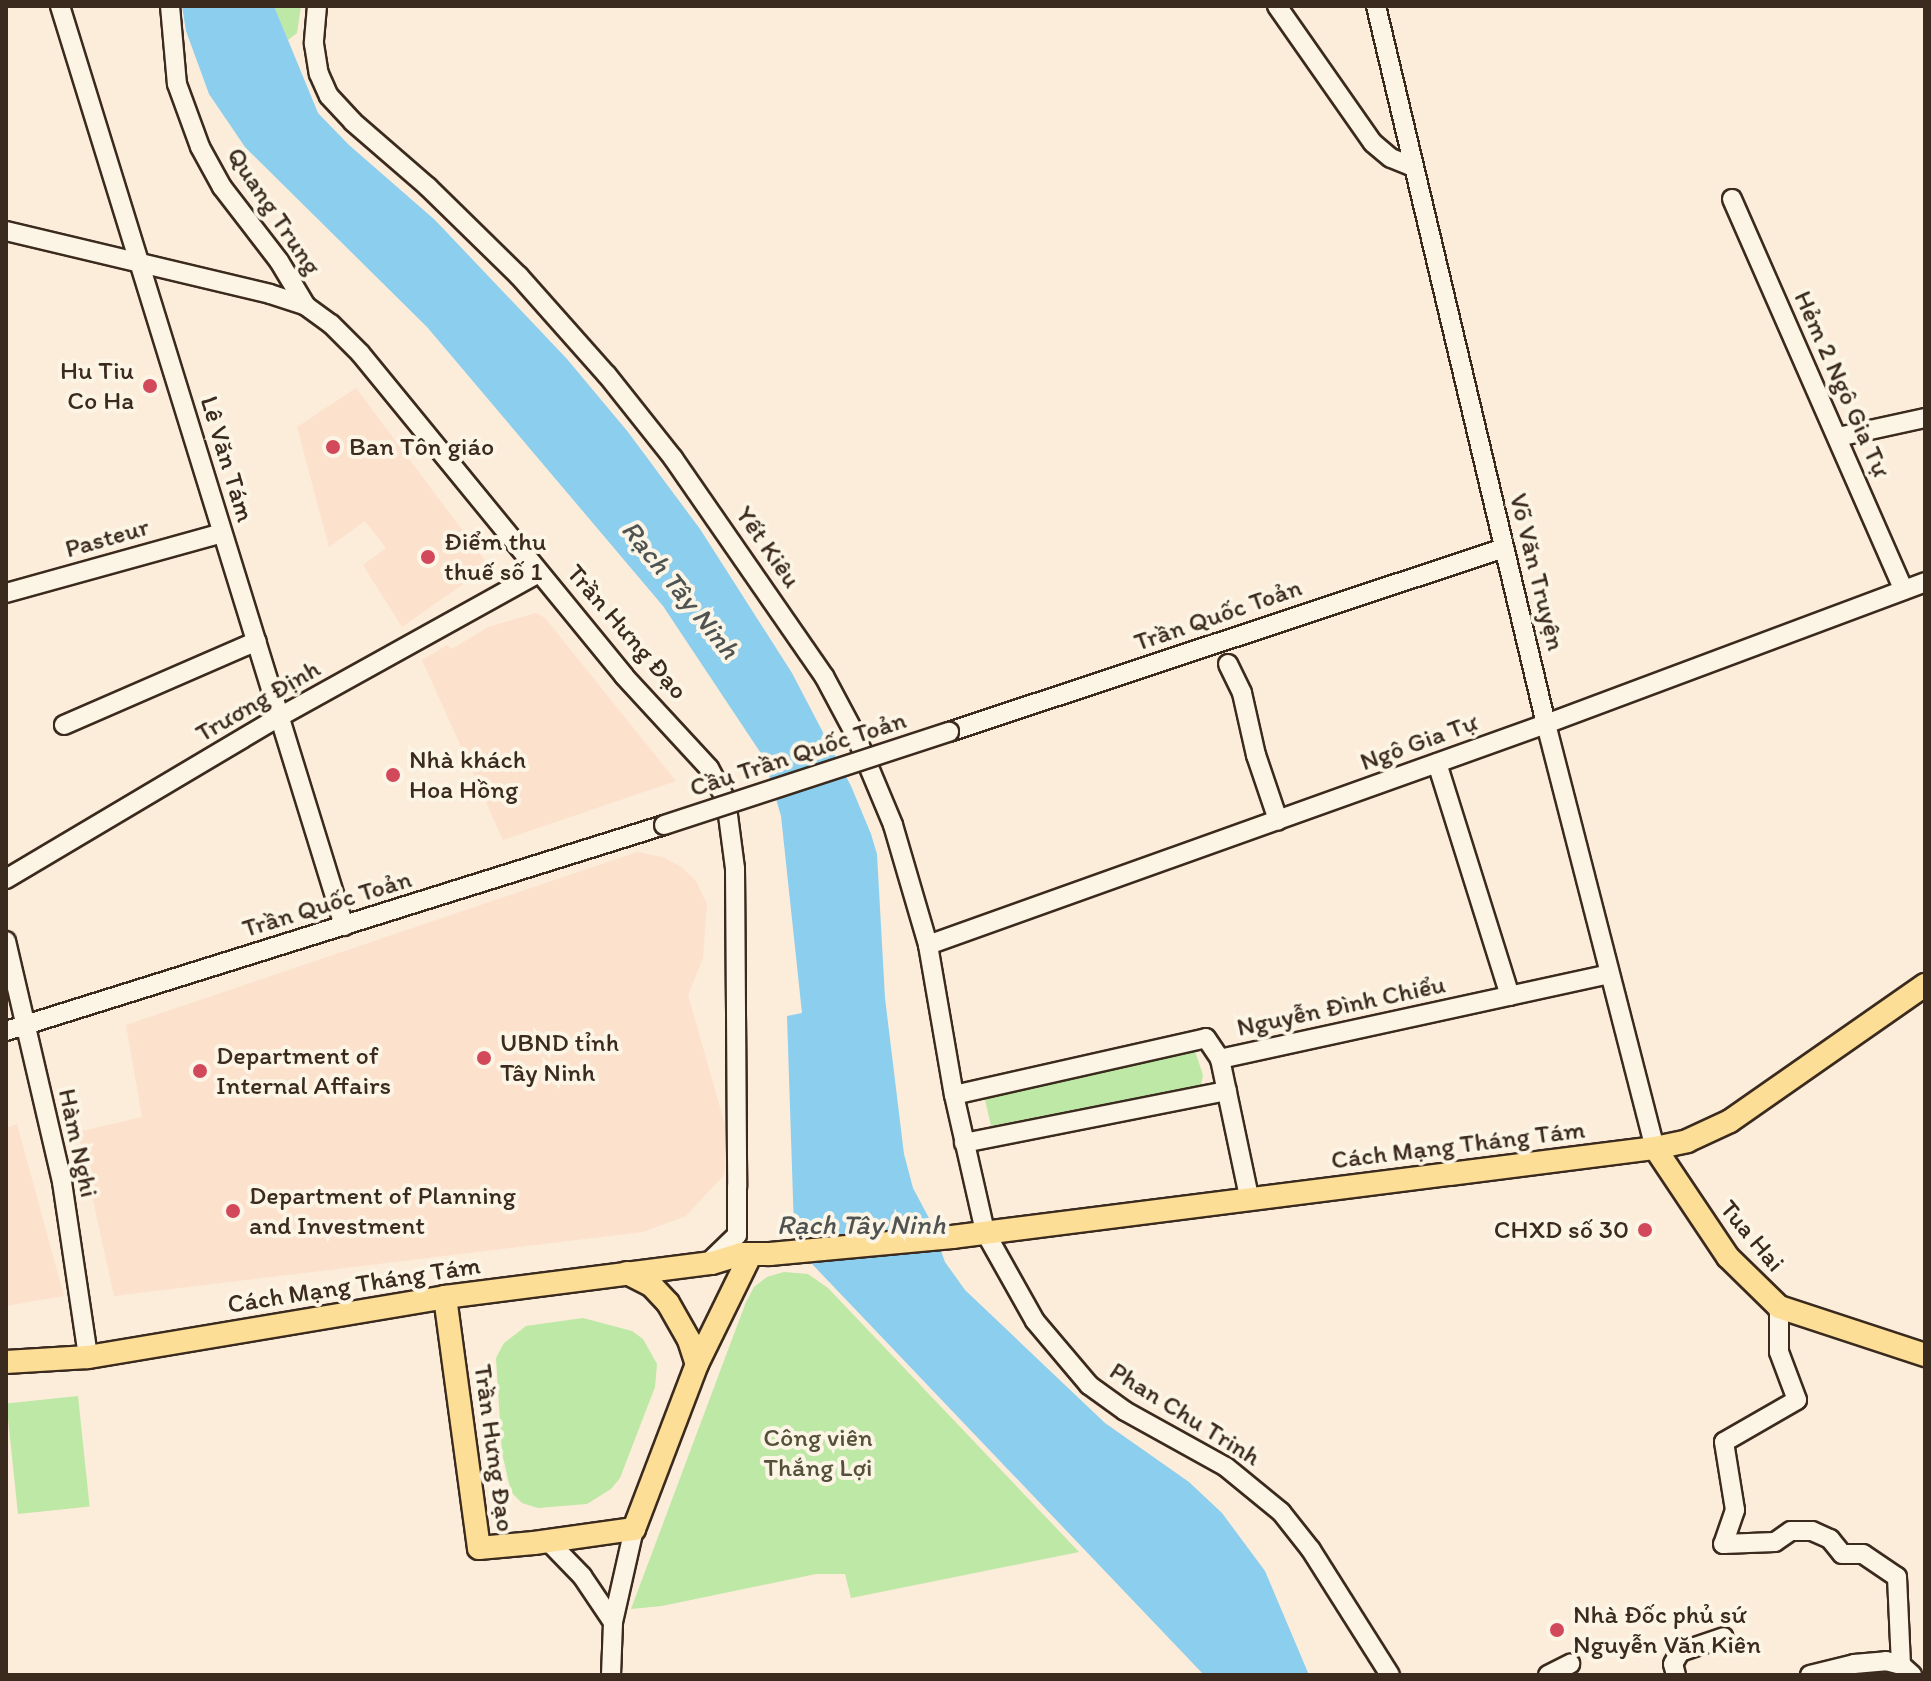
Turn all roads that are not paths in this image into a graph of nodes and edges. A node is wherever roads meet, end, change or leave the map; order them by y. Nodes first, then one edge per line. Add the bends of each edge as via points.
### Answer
1 (60, 6) edge
2 (170, 6) edge
3 (317, 6) edge
4 (1277, 6) edge
5 (1376, 6) edge
6 (1413, 167) junction
7 (1732, 199) dead end
8 (6, 231) edge
9 (138, 260) junction
10 (306, 306) junction
11 (1925, 418) edge
12 (1838, 437) junction
13 (222, 533) junction
14 (1504, 548) junction
15 (539, 573) junction
16 (1925, 582) edge
17 (1904, 590) junction
18 (6, 593) edge
19 (257, 641) junction
20 (1228, 664) dead end
21 (281, 716) junction
22 (1546, 724) junction
23 (64, 725) dead end
24 (949, 732) joint
25 (1437, 763) junction
26 (1278, 820) junction
27 (664, 825) joint
28 (6, 879) edge
29 (344, 926) junction
30 (6, 941) edge
31 (928, 945) junction
32 (1609, 974) junction
33 (1925, 985) edge
34 (1510, 996) junction
35 (25, 1025) junction
36 (6, 1031) edge
37 (1220, 1059) junction
38 (1227, 1091) junction
39 (954, 1095) junction
40 (964, 1143) junction
41 (1655, 1148) junction
42 (1249, 1197) junction
43 (985, 1232) junction
44 (737, 1235) junction
45 (758, 1255) junction
46 (709, 1263) junction
47 (627, 1273) junction
48 (445, 1297) junction
49 (1779, 1307) junction
50 (1925, 1355) edge
51 (88, 1357) junction
52 (6, 1362) edge
53 (697, 1364) junction
54 (634, 1529) junction
55 (548, 1541) junction
56 (613, 1622) junction
57 (1724, 1637) dead end
58 (1570, 1664) dead end
59 (1907, 1670) edge
60 (611, 1675) edge
61 (1390, 1675) edge
62 (1548, 1675) edge
63 (1676, 1675) edge
64 (1810, 1675) edge

1 - 9 street, Lê Văn Tám
2 - 10 street, Quang Trung via 177,84 200,147
3 - 31 street, Yết Kiêu via 314,44 329,96 519,276 607,375 682,470 824,676 893,825
4 - 6 street via 1373,143
5 - 6 street, Võ Văn Truyện
6 - 14 street, Võ Văn Truyện
7 - 12 street, Hẻm 2 Ngô Gia Tự
8 - 9 street, Trần Hưng Đạo
9 - 10 street, Trần Hưng Đạo
9 - 13 street, Lê Văn Tám
10 - 15 street, Trần Hưng Đạo via 360,353
11 - 12 street
12 - 17 street, Hẻm 2 Ngô Gia Tự
13 - 18 street, Pasteur
13 - 19 street, Lê Văn Tám
14 - 22 street, Võ Văn Truyện
14 - 24 street, Trần Quốc Toản
15 - 21 street, Trương Định
15 - 44 street, Trần Hưng Đạo via 709,768 726,800 735,868
16 - 17 street, Ngô Gia Tự
17 - 22 street, Ngô Gia Tự
19 - 21 street, Lê Văn Tám
19 - 23 street
20 - 26 street via 1242,693
21 - 28 street, Trương Định
21 - 29 street, Lê Văn Tám
22 - 25 street, Ngô Gia Tự
22 - 32 street, Võ Văn Truyện
24 - 27 street, Cầu Trần Quốc Toản, bridge
25 - 26 street, Ngô Gia Tự
25 - 34 street
26 - 31 street, Ngô Gia Tự
27 - 29 street, Trần Quốc Toản
29 - 35 street, Trần Quốc Toản
30 - 35 street, Hàm Nghi
31 - 39 street, Yết Kiêu
32 - 34 street, Nguyễn Đình Chiểu
32 - 41 street, Võ Văn Truyện
33 - 41 main road, Cách Mạng Tháng Tám via 1730,1121 1687,1141
34 - 37 street, Nguyễn Đình Chiểu
35 - 36 street, Trần Quốc Toản
35 - 51 street, Hàm Nghi via 62,1182
37 - 38 street
37 - 39 street, Nguyễn Đình Chiểu via 1211,1042 1202,1038
38 - 40 street
38 - 42 street
39 - 40 street, Yết Kiêu
40 - 43 street, Yết Kiêu
41 - 42 main road, Cách Mạng Tháng Tám
41 - 49 main road, Tua Hai via 1728,1257
42 - 43 main road, Cách Mạng Tháng Tám
43 - 45 main road, Cách Mạng Tháng Tám
43 - 61 street, Phan Chu Trinh via 1035,1321 1089,1385 1226,1467 1281,1512
44 - 45 street
44 - 46 street
45 - 46 main road, Cách Mạng Tháng Tám via 742,1263
45 - 53 main road
46 - 47 main road, Cách Mạng Tháng Tám
47 - 48 main road, Cách Mạng Tháng Tám
47 - 53 main road via 652,1286 668,1303
48 - 51 main road, Cách Mạng Tháng Tám
48 - 55 main road, Trần Hưng Đạo via 479,1548
49 - 50 main road, Tua Hai
49 - 59 street via 1779,1352 1797,1400 1724,1442 1735,1510 1723,1544 1775,1542 1791,1531 1812,1531 1830,1539 1842,1554 1863,1554 1897,1577
51 - 52 main road, Cách Mạng Tháng Tám
53 - 54 main road
54 - 55 main road, Trần Hưng Đạo
54 - 56 street
55 - 56 street via 582,1576
56 - 60 street
57 - 63 street via 1680,1652 1673,1664
58 - 62 street
59 - 64 street via 1871,1661

